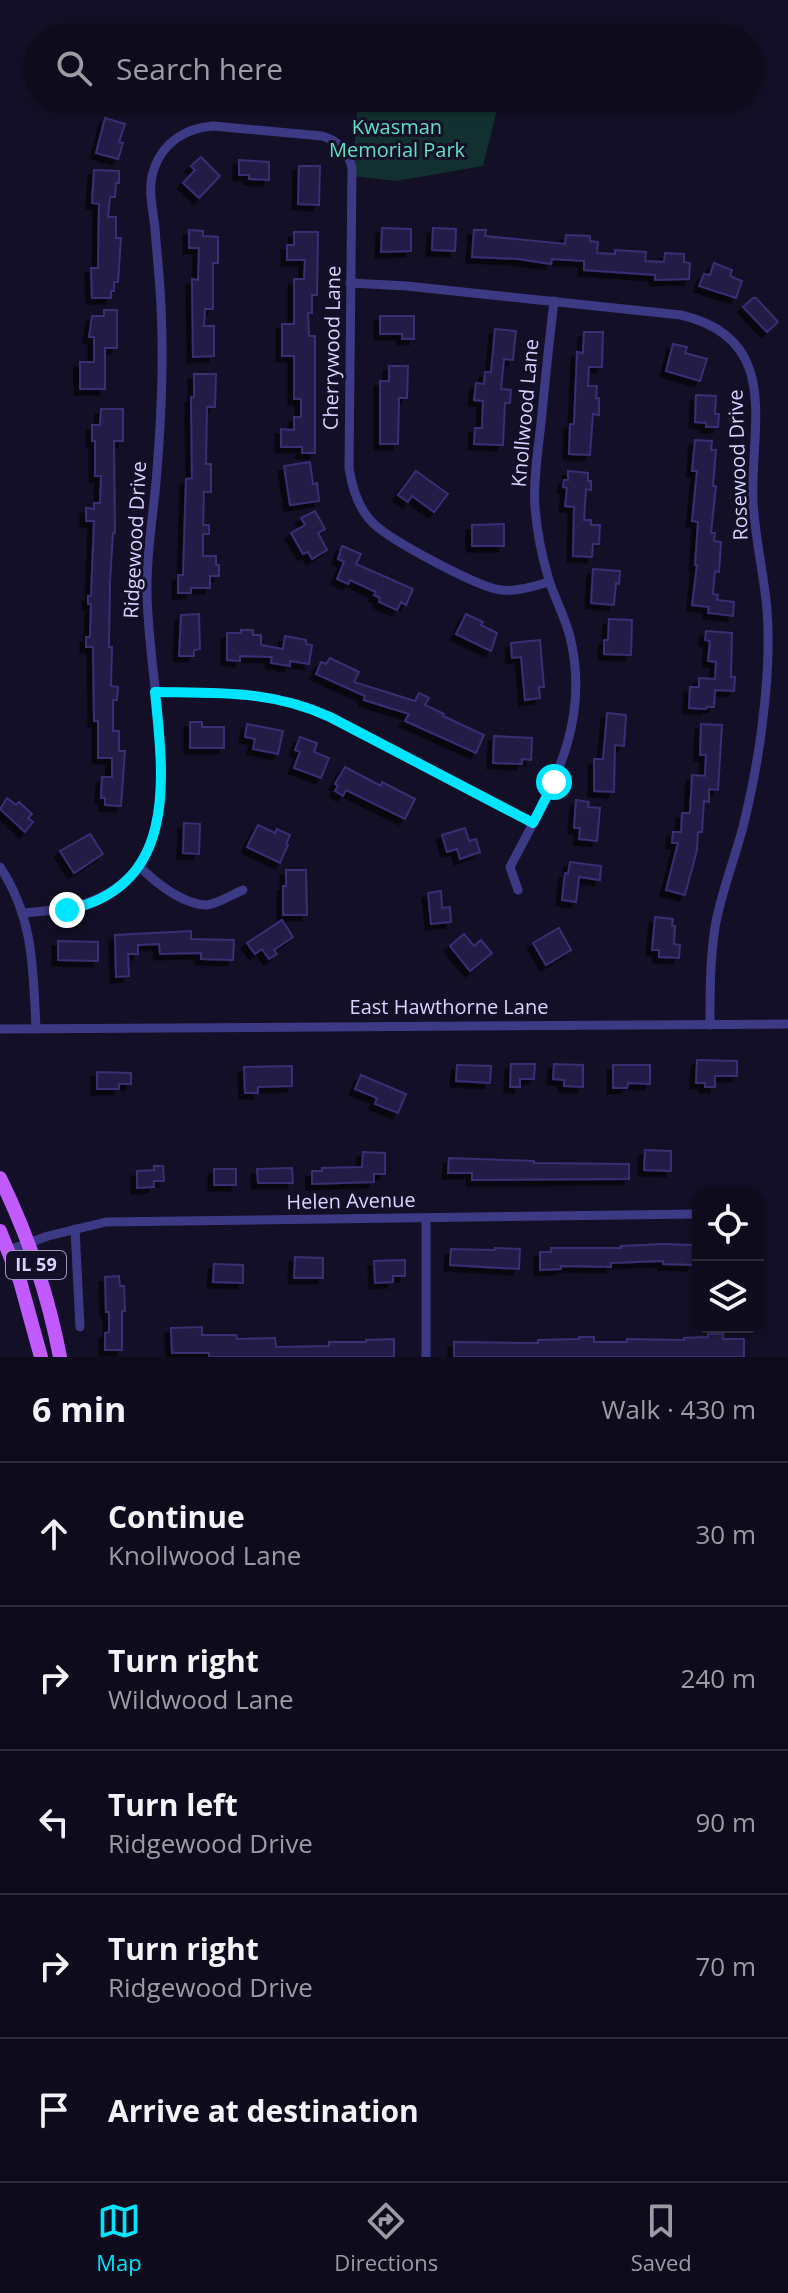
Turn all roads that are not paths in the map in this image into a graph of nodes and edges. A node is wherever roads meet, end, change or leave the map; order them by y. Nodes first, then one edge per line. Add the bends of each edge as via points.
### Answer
1 (176, 138) joint
2 (350, 283) junction
3 (554, 301) junction
4 (549, 582) junction
5 (155, 692) junction
6 (533, 823) junction
7 (0, 867) edge
8 (140, 867) junction
9 (243, 890) dead end
10 (518, 890) dead end
11 (24, 913) junction
12 (788, 1024) edge
13 (710, 1025) junction
14 (36, 1028) junction
15 (0, 1029) edge
16 (0, 1178) edge
17 (692, 1214) edge
18 (426, 1218) junction
19 (75, 1229) junction
20 (0, 1231) edge
21 (28, 1241) junction
22 (9, 1250) junction
23 (80, 1327) dead end
24 (41, 1357) edge
25 (60, 1357) edge
26 (426, 1357) edge

1 - 2 street, Cherrywood Lane via 213,126 338,142 352,168
1 - 5 street, Ridgewood Drive via 156,163 150,188 162,354 147,580
2 - 3 street, Rosewood Drive
2 - 4 street, Cherrywood Lane via 349,468 359,503 372,523 488,587 508,591
3 - 4 street, Knollwood Lane via 535,487 537,530
3 - 13 street, Rosewood Drive via 695,318 729,337 754,382 753,501 767,609 768,666 753,783 715,930
4 - 6 street, Knollwood Lane via 570,637 575,712 562,763
5 - 6 street via 253,694 301,704
5 - 8 street, Ridgewood Drive via 159,813
6 - 10 street, Knollwood Lane via 510,867
7 - 11 street
8 - 9 street via 156,883 208,905
8 - 11 street, Ridgewood Drive via 92,902
11 - 14 street
12 - 13 street, East Hawthorne Lane
13 - 14 street, East Hawthorne Lane
14 - 15 street, East Hawthorne Lane
16 - 21 main road, IL 59
17 - 18 street, Helen Avenue
18 - 19 street, Helen Avenue via 106,1222
18 - 26 street
19 - 21 street, Helen Avenue
19 - 23 street
20 - 22 main road, IL 59
21 - 22 street, Helen Avenue
21 - 25 main road, IL 59
22 - 24 main road, IL 59

